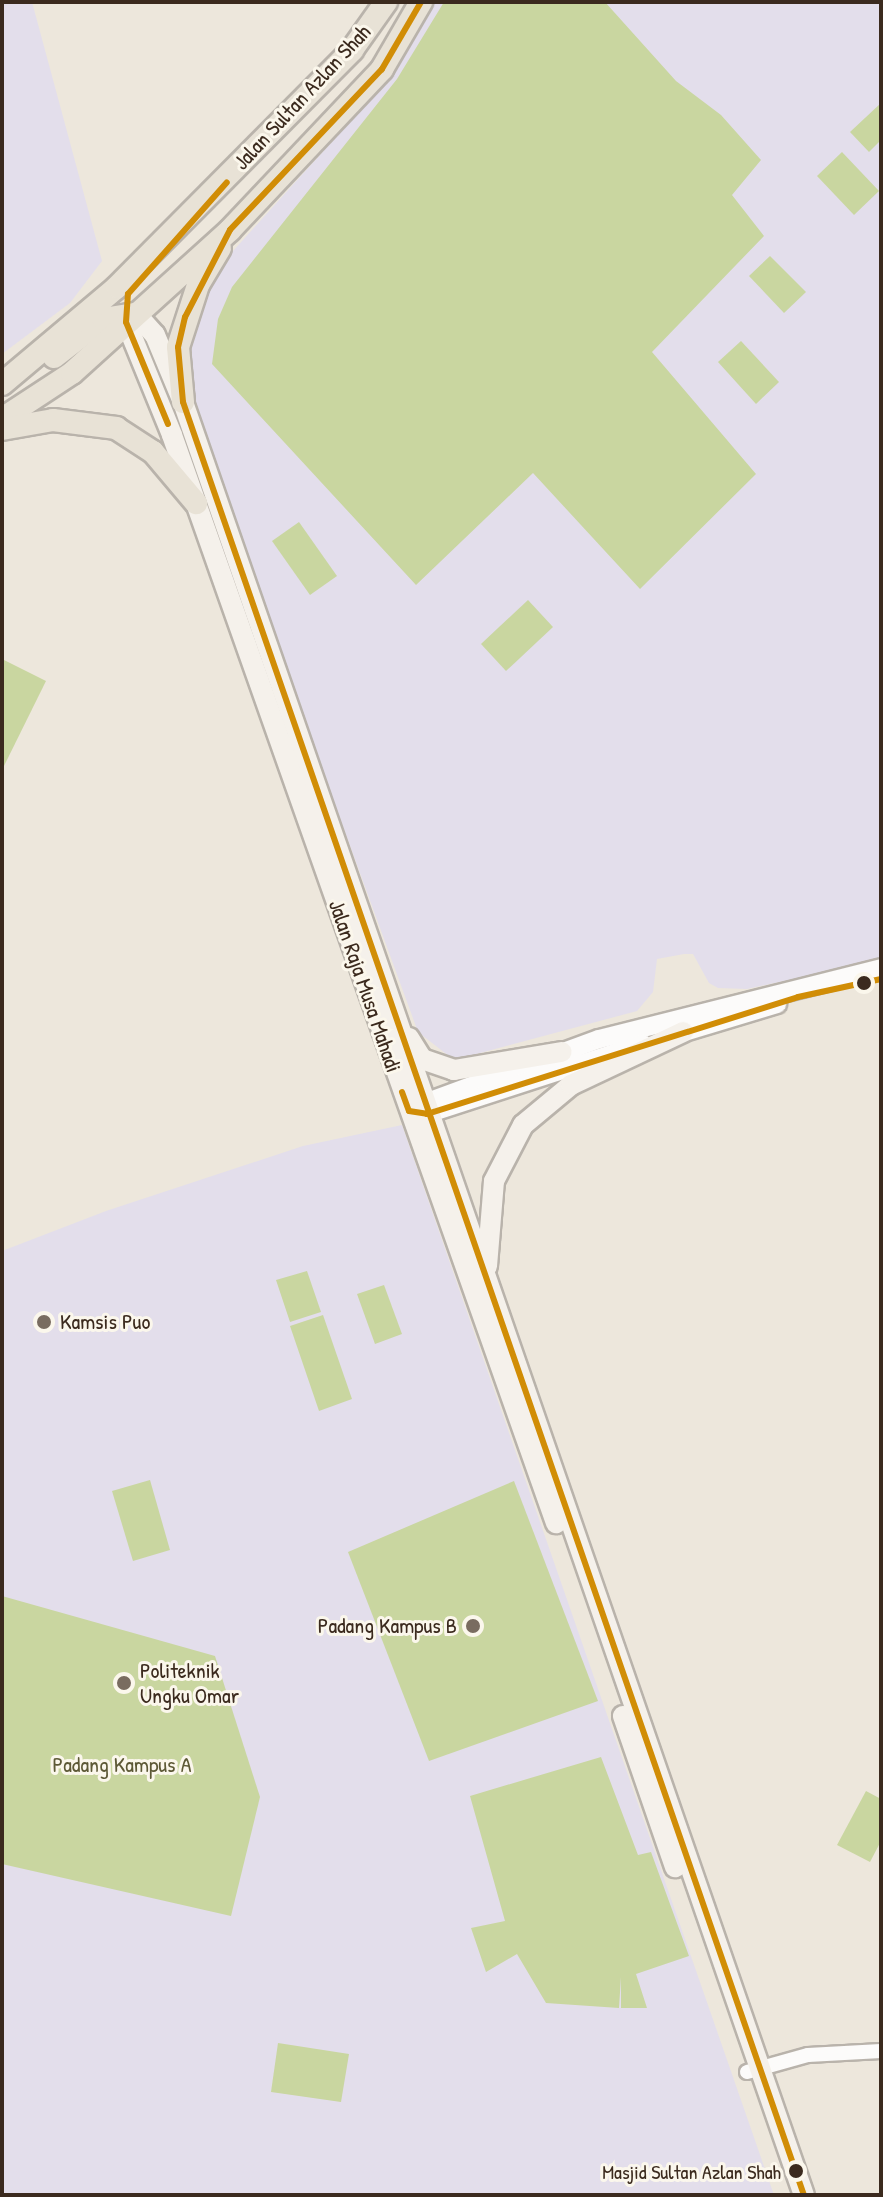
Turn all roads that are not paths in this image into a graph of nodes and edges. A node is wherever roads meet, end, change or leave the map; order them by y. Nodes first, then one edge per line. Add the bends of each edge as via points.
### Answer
1 (386, 2) edge
2 (421, 2) edge
3 (258, 145) junction
4 (230, 230) junction
5 (129, 317) junction
6 (3, 384) edge
7 (183, 402) junction
8 (2, 419) edge
9 (2, 429) edge
10 (196, 503) junction
11 (881, 968) edge
12 (881, 979) edge
13 (392, 1007) junction
14 (683, 1032) junction
15 (562, 1052) junction
16 (420, 1108) junction
17 (490, 1292) junction
18 (523, 1408) junction
19 (881, 2051) edge
20 (753, 2070) junction
21 (790, 2195) edge
22 (804, 2195) edge

1 - 3 main road, Jalan Sultan Azlan Shah via 352,50
2 - 4 main road, Jalan Sultan Azlan Shah via 382,69
3 - 5 main road via 128,294
3 - 6 main road, Jalan Sultan Azlan Shah via 117,287
4 - 5 main road, Jalan Sultan Azlan Shah
4 - 7 main road via 185,317 178,347
5 - 6 main road via 103,319 64,351
5 - 7 main road, Jalan Raja Musa Mahadi via 155,335
5 - 8 main road, Jalan Sultan Azlan Shah via 72,373
5 - 10 main road, Jalan Raja Musa Mahadi
7 - 13 main road, Jalan Raja Musa Mahadi
9 - 10 main road via 53,420 116,428 153,452
10 - 16 main road, Jalan Raja Musa Mahadi
11 - 15 street via 679,1016
12 - 14 street via 798,997
13 - 15 main road via 422,1059 438,1067 471,1070
13 - 16 main road, Jalan Raja Musa Mahadi
14 - 16 street
14 - 17 main road via 571,1085 523,1125 494,1181 485,1250
15 - 16 street
16 - 17 main road, Jalan Raja Musa Mahadi
16 - 18 main road, Jalan Raja Musa Mahadi
17 - 18 main road, Jalan Raja Musa Mahadi
18 - 20 main road, Jalan Raja Musa Mahadi
19 - 20 street via 808,2055
20 - 21 main road, Jalan Raja Musa Mahadi
20 - 22 main road, Jalan Raja Musa Mahadi

